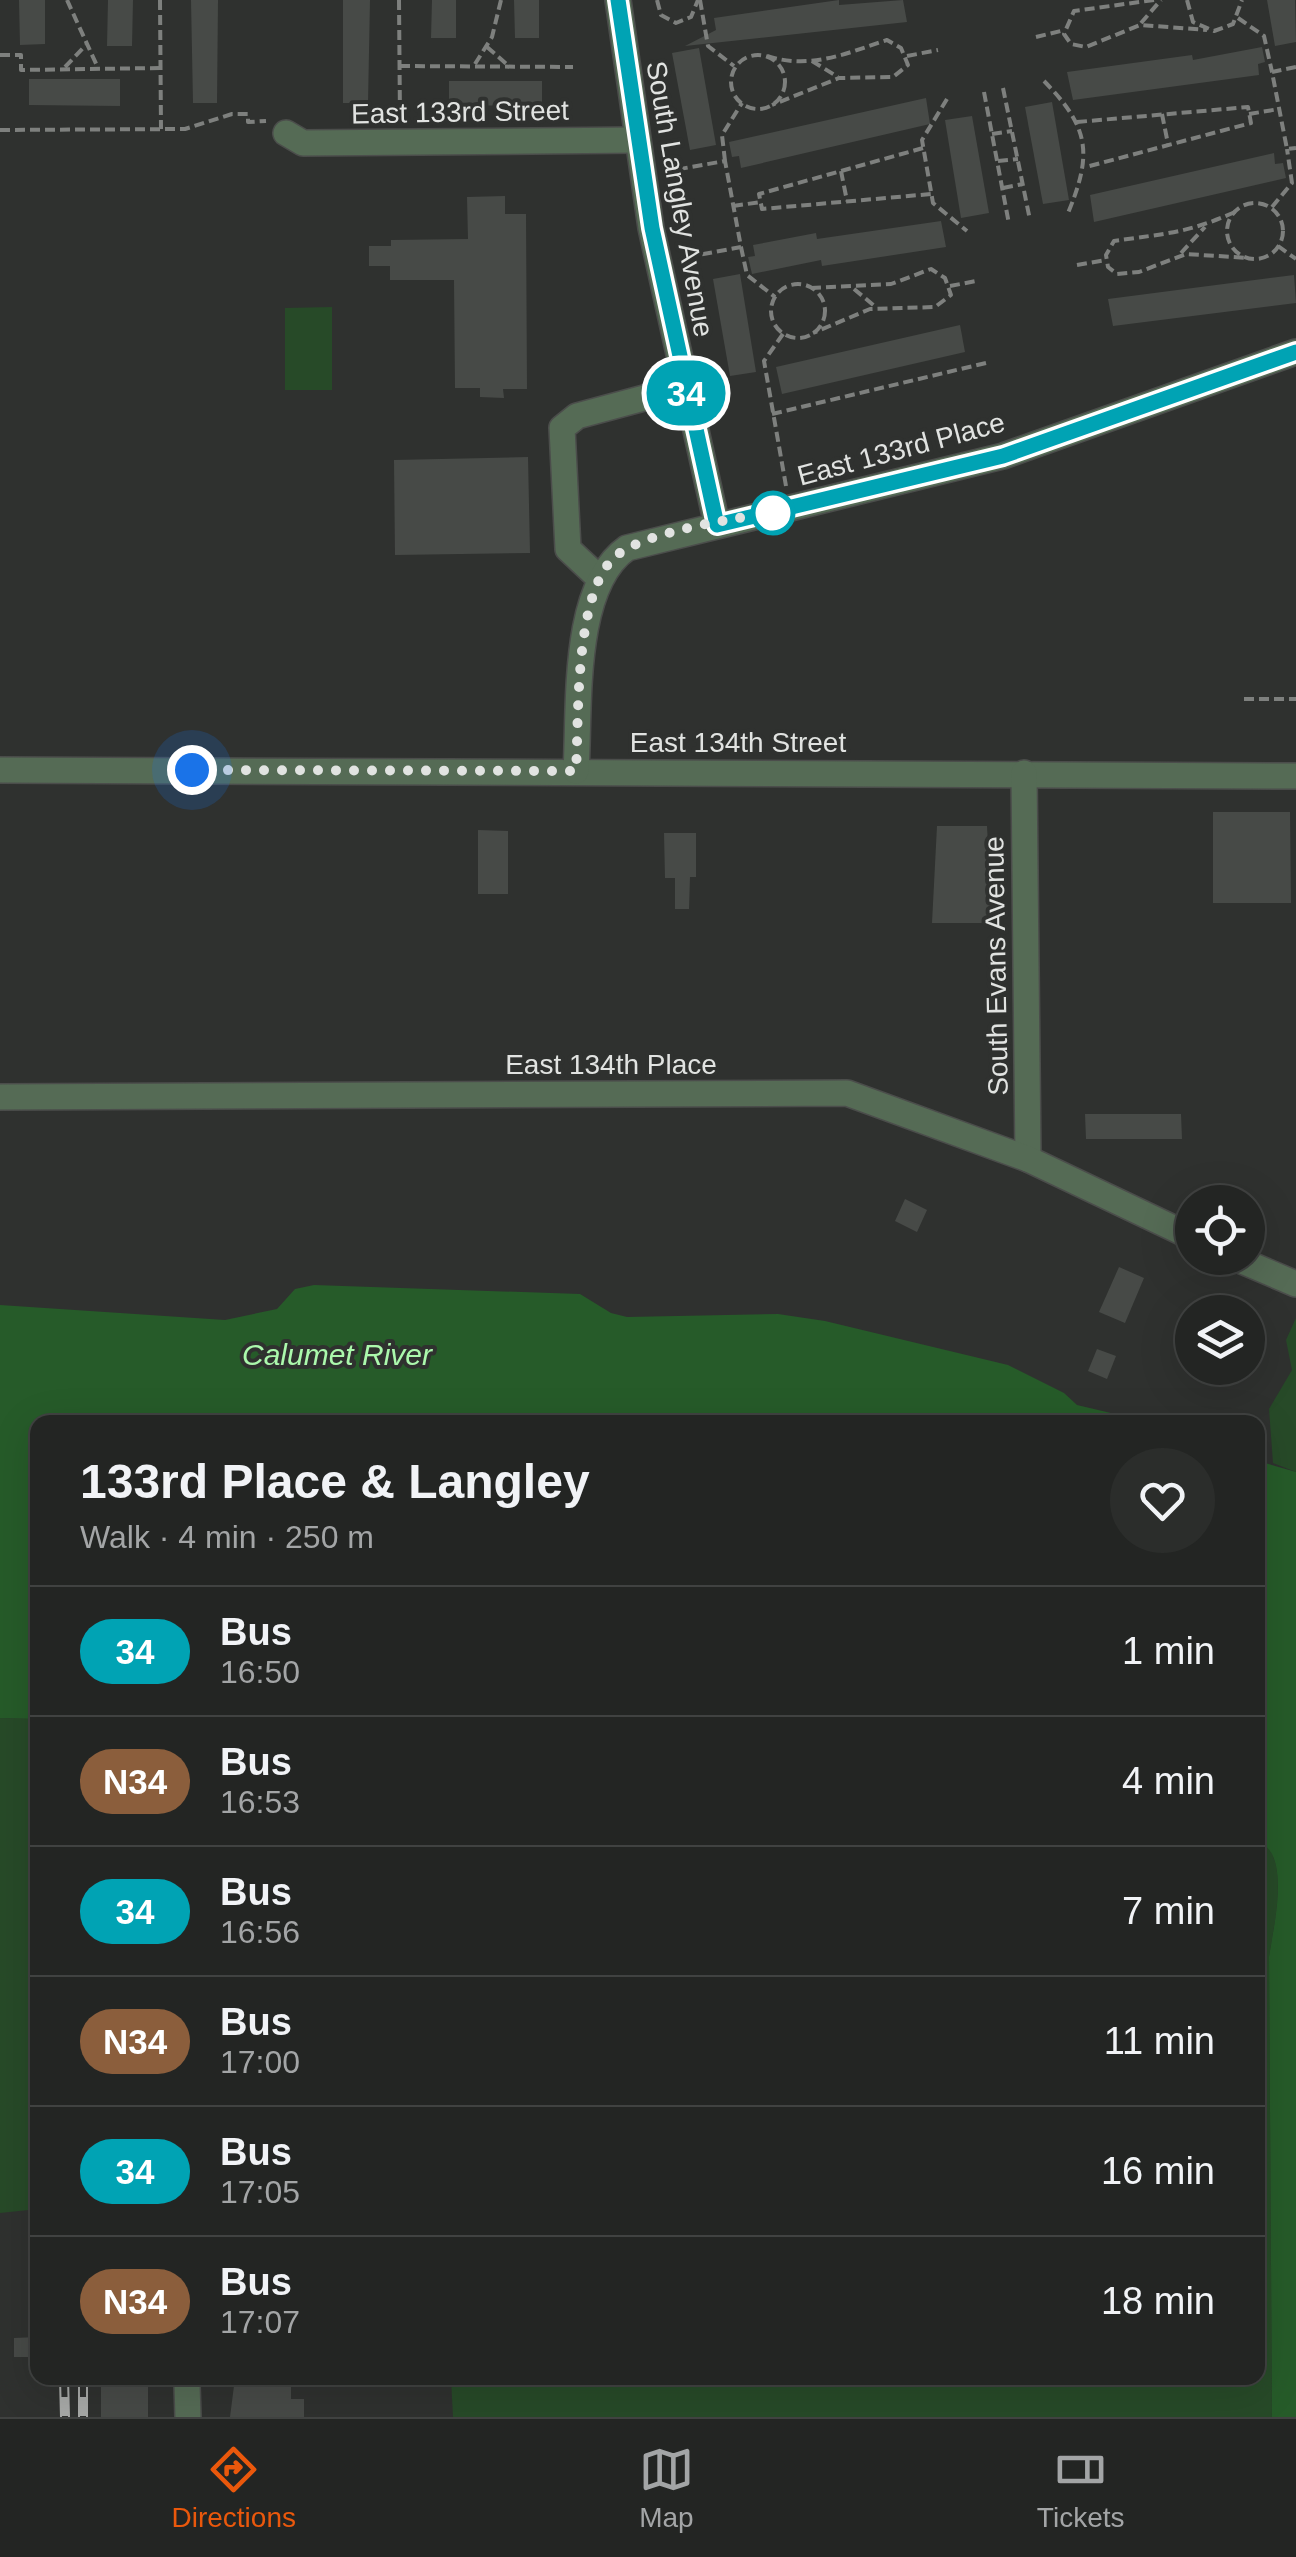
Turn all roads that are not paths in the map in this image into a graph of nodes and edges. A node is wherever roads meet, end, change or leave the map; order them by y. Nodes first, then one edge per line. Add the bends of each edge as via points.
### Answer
1 (618, 0) edge
2 (278, 127) road end
3 (637, 140) junction
4 (1296, 352) edge
5 (685, 387) junction
6 (717, 525) junction
7 (600, 579) junction
8 (0, 770) edge
9 (576, 771) junction
10 (1024, 772) junction
11 (1296, 776) edge
12 (0, 1097) edge
13 (1028, 1159) junction
14 (1175, 1229) edge
15 (1265, 1271) edge
16 (1296, 1284) edge
17 (187, 2385) dead end
18 (188, 2417) edge

1 - 3 street, South Langley Avenue
2 - 3 street, East 133rd Street via 304,143
3 - 5 street, South Langley Avenue
4 - 6 street, East 133rd Place via 1003,456
5 - 6 street, South Langley Avenue
5 - 7 street via 577,416 562,428 568,550
6 - 7 street, East 133rd Place via 627,548
7 - 9 street via 587,615
8 - 9 street, East 134th Street
9 - 10 street, East 134th Street
10 - 11 street, East 134th Street
10 - 13 street, South Evans Avenue
12 - 13 street, East 134th Place via 847,1093
13 - 14 street, East 134th Place
15 - 16 street
17 - 18 street

